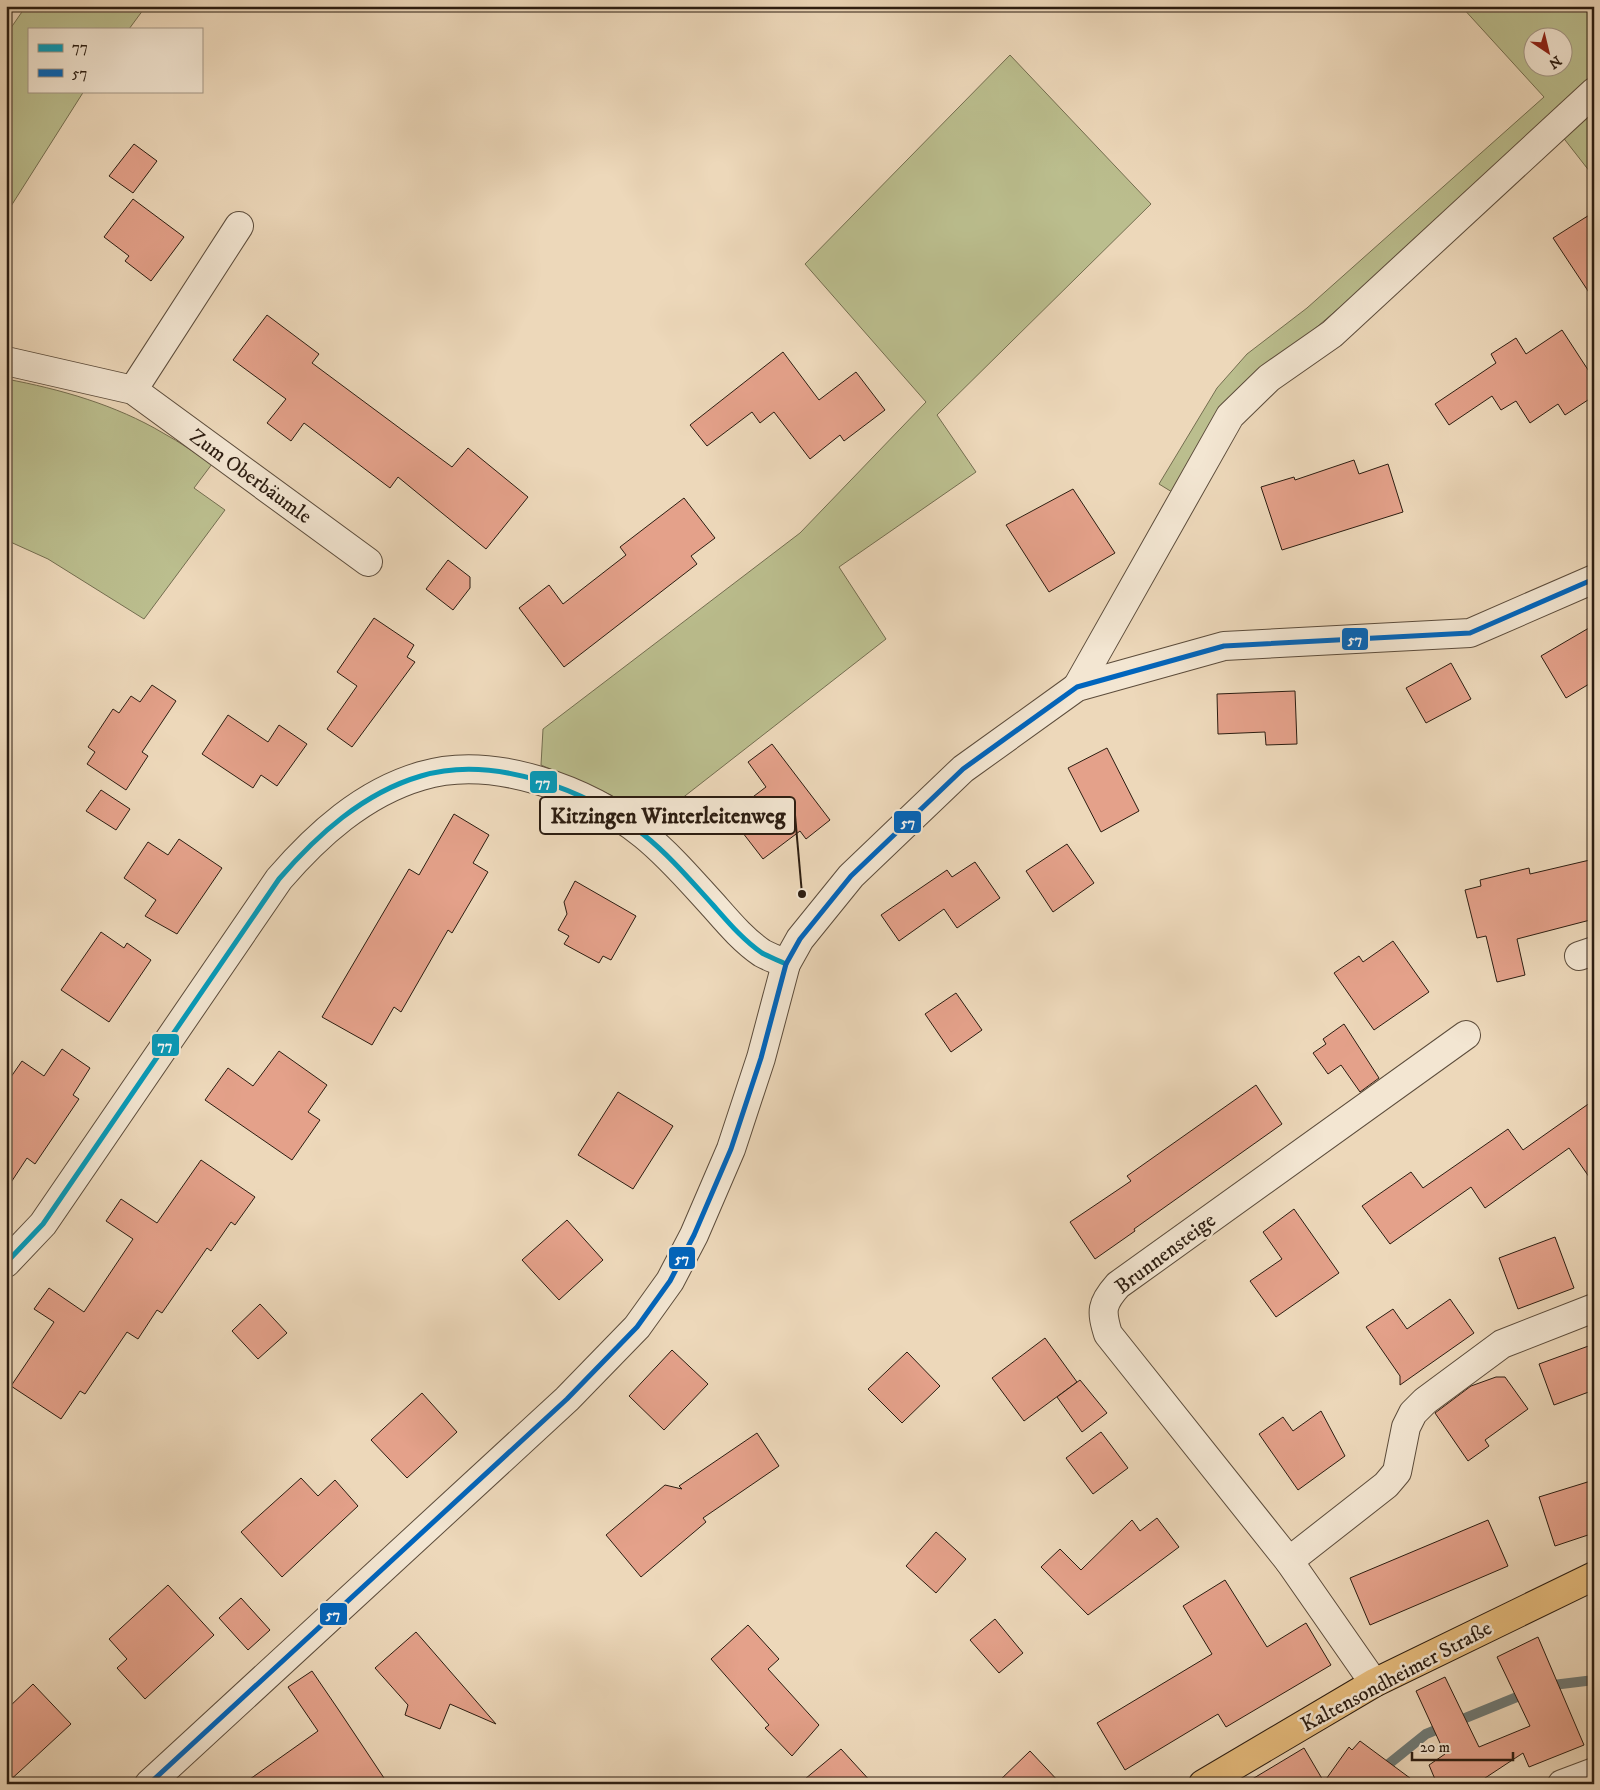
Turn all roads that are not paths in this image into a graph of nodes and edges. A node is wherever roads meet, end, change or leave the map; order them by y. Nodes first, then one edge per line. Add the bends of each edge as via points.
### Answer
1 (1594, 92) edge
2 (239, 226) dead end
3 (6, 361) edge
4 (133, 390) junction
5 (368, 562) dead end
6 (1594, 579) edge
7 (1078, 687) junction
8 (786, 964) junction
9 (1466, 1035) dead end
10 (6, 1262) edge
11 (1594, 1308) edge
12 (1289, 1561) junction
13 (1594, 1576) edge
14 (1374, 1683) junction
15 (1594, 1772) edge
16 (149, 1784) edge
17 (1202, 1784) edge
18 (1562, 1784) edge

1 - 7 street via 1332,334 1269,378 1230,416
2 - 4 street
3 - 4 street, Zum Oberbäumle
4 - 5 street, Zum Oberbäumle
6 - 7 street via 1470,633 1224,646
7 - 8 street via 949,783 851,876 819,913
8 - 10 street via 762,953 739,934 681,869 644,835 604,808 557,786 514,774 472,769 421,776 371,798 336,822 278,879 43,1224
8 - 16 street via 761,1058 731,1150 694,1235 670,1280 638,1327 567,1399
9 - 12 street, Brunnensteige via 1126,1279 1106,1298 1102,1314 1108,1334
11 - 12 street via 1502,1344 1425,1401 1413,1413 1406,1428 1397,1472 1386,1485
12 - 14 street, Brunnensteige
13 - 14 main road, Kaltensondheimer Straße
14 - 17 main road, Kaltensondheimer Straße
15 - 18 street

